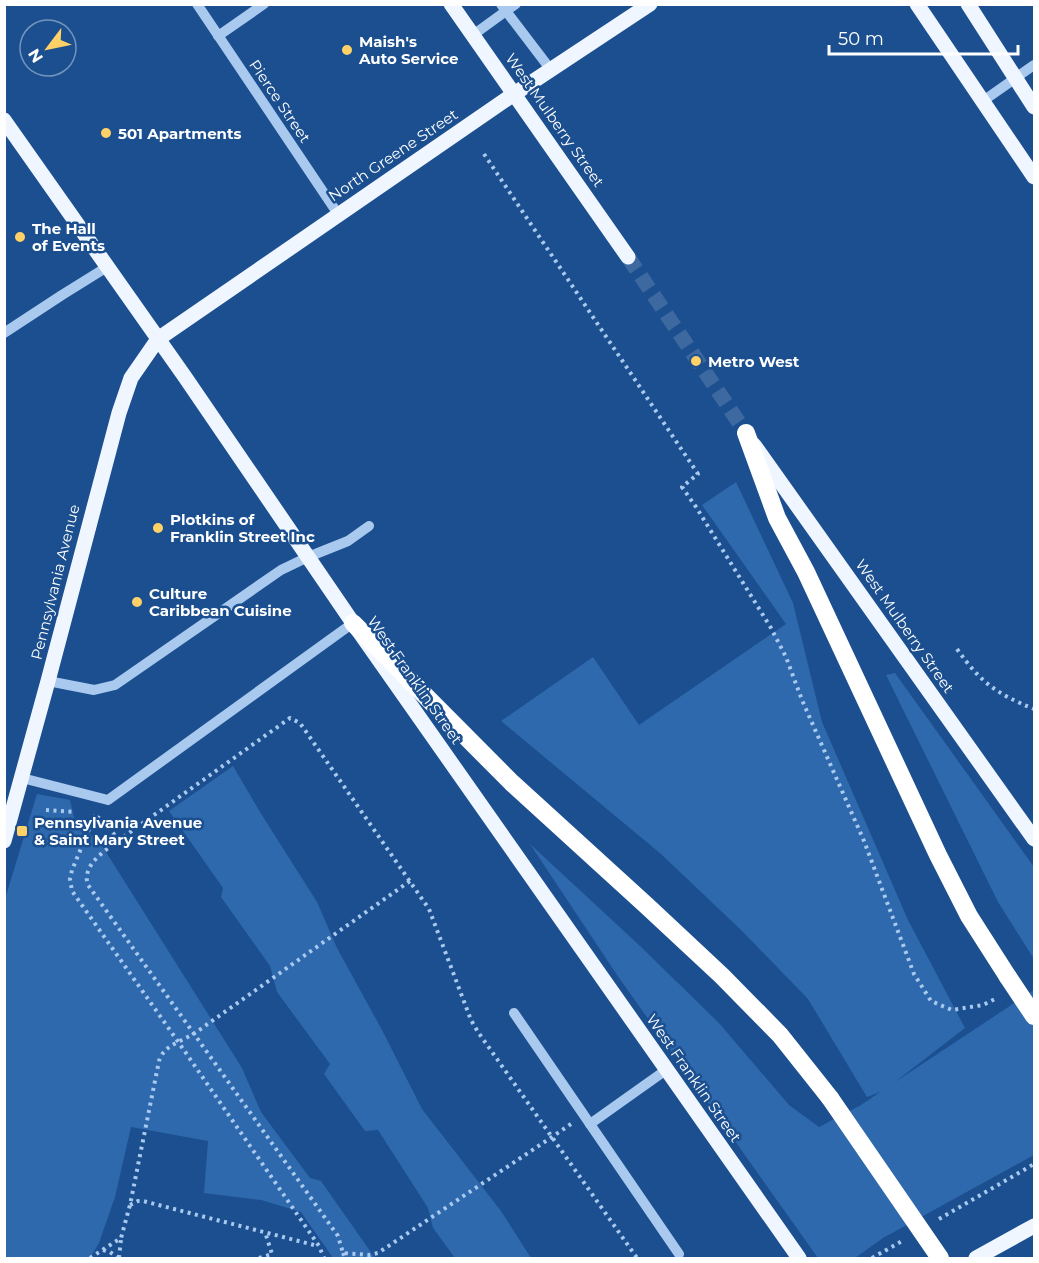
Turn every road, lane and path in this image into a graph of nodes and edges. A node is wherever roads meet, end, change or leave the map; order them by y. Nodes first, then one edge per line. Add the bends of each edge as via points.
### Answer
1 (197, 4) edge
2 (264, 4) edge
3 (451, 4) edge
4 (516, 4) edge
5 (650, 4) edge
6 (917, 4) edge
7 (968, 4) edge
8 (503, 8) edge
9 (473, 35) junction
10 (218, 36) junction
11 (1035, 65) edge
12 (551, 70) junction
13 (1016, 78) junction
14 (514, 94) junction
15 (983, 101) junction
16 (1035, 107) edge
17 (4, 120) edge
18 (484, 154) dead end
19 (1022, 158) junction
20 (1035, 171) edge
21 (1035, 177) edge
22 (338, 214) junction
23 (628, 257) tunnel mouth
24 (107, 267) junction
25 (4, 333) edge
26 (158, 339) junction
27 (746, 434) joint
28 (369, 526) dead end
29 (308, 557) junction
30 (353, 623) junction
31 (957, 649) dead end
32 (48, 681) junction
33 (1035, 709) edge
34 (22, 778) junction
35 (46, 810) dead end
36 (82, 813) dead end
37 (88, 814) dead end
38 (95, 815) junction
39 (1035, 839) edge
40 (119, 840) junction
41 (4, 841) edge
42 (410, 881) junction
43 (1002, 996) dead end
44 (514, 1012) dead end
45 (1035, 1016) edge
46 (195, 1033) junction
47 (179, 1043) junction
48 (666, 1070) junction
49 (572, 1123) dead end
50 (590, 1124) junction
51 (552, 1137) junction
52 (1035, 1164) edge
53 (130, 1205) junction
54 (933, 1223) dead end
55 (1035, 1226) edge
56 (265, 1232) junction
57 (912, 1235) dead end
58 (121, 1238) junction
59 (319, 1246) junction
60 (103, 1250) junction
61 (343, 1253) junction
62 (679, 1254) dead end
63 (90, 1258) edge
64 (118, 1258) edge
65 (259, 1258) edge
66 (324, 1258) edge
67 (345, 1258) edge
68 (637, 1258) edge
69 (799, 1258) edge
70 (872, 1258) edge
71 (940, 1258) edge
72 (976, 1258) edge

1 - 10 street, Pierce Street
2 - 10 street
3 - 9 main road, West Mulberry Street
4 - 8 street
5 - 12 main road, North Greene Street
6 - 15 main road
7 - 13 main road
8 - 9 street
8 - 12 street
9 - 14 main road, West Mulberry Street
10 - 22 street, Pierce Street
11 - 13 street
12 - 14 main road, North Greene Street
13 - 15 street
13 - 16 main road
14 - 22 main road, North Greene Street
14 - 23 main road, West Mulberry Street
15 - 19 main road
17 - 24 main road, West Franklin Street
18 - 43 path via 698,474 682,487 786,657 864,842 914,974 931,1000 952,1010 983,1005
19 - 20 main road
19 - 21 main road
22 - 26 main road, North Greene Street
24 - 25 street
24 - 26 main road, West Franklin Street
26 - 29 main road, West Franklin Street
26 - 32 main road, Pennsylvania Avenue via 131,378 119,413
27 - 39 main road, West Mulberry Street
27 - 45 highway, bridge via 777,518 938,855 969,916
28 - 29 street via 348,541
29 - 30 main road, West Franklin Street
29 - 32 street via 281,570 115,685 94,690
30 - 34 street via 108,800
30 - 48 main road, West Franklin Street
30 - 71 highway, bridge via 512,783 780,1035 830,1098
31 - 33 path via 969,667 993,689
32 - 34 main road, Pennsylvania Avenue
34 - 41 main road, Pennsylvania Avenue
35 - 36 path
37 - 38 path
38 - 40 path
38 - 47 path via 72,870 72,891
40 - 42 path via 290,718 300,723
40 - 46 path via 95,860 86,879 88,885
42 - 46 path
42 - 51 path via 429,909 471,1020
44 - 50 street
46 - 47 path
46 - 61 path via 338,1236
47 - 53 path via 170,1046 159,1061
47 - 59 path
48 - 50 street
48 - 69 main road, West Franklin Street
49 - 51 path
50 - 62 street
51 - 61 path via 378,1253
51 - 68 path
52 - 54 path
53 - 56 path via 143,1201
53 - 58 path
55 - 72 main road
56 - 59 path
56 - 65 path via 272,1254
57 - 70 path
58 - 60 path
58 - 64 path
59 - 66 path
60 - 63 path
60 - 64 path
61 - 67 path

